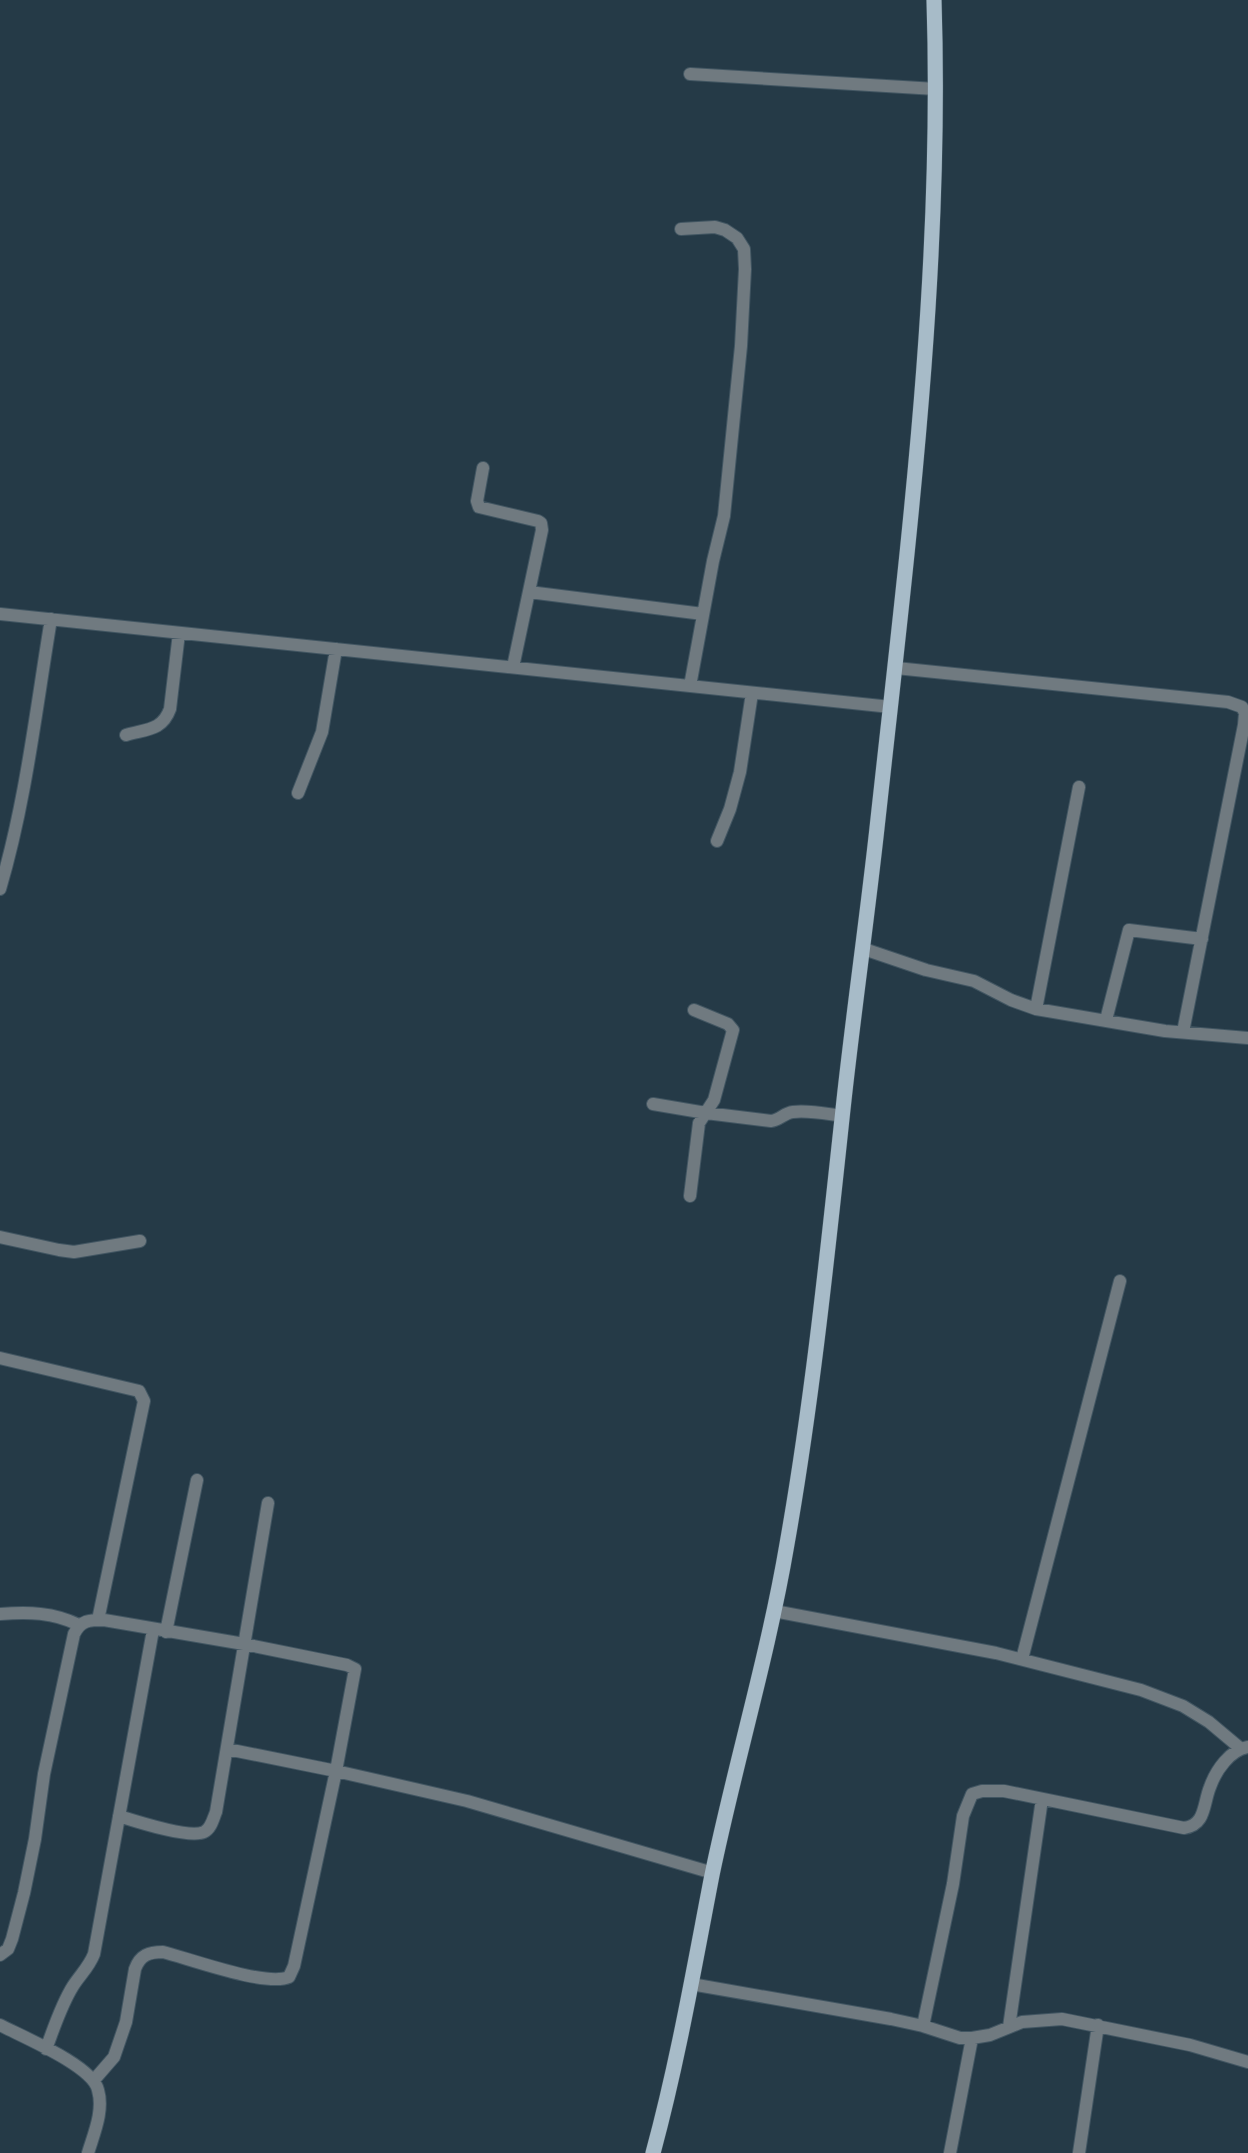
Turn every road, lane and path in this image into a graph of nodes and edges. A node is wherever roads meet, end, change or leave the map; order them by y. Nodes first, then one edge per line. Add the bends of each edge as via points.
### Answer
1 (934, 0) edge
2 (690, 74) dead end
3 (936, 88) junction
4 (681, 229) dead end
5 (483, 468) dead end
6 (529, 592) junction
7 (0, 614) edge
8 (703, 614) junction
9 (51, 620) junction
10 (179, 633) junction
11 (336, 649) junction
12 (513, 667) junction
13 (896, 668) junction
14 (690, 686) junction
15 (752, 693) junction
16 (891, 707) junction
17 (126, 735) dead end
18 (1079, 787) dead end
19 (298, 793) dead end
20 (717, 841) dead end
21 (0, 889) edge
22 (1202, 939) junction
23 (864, 950) junction
24 (1036, 1009) junction
25 (694, 1010) dead end
26 (1106, 1020) junction
27 (1183, 1032) junction
28 (1248, 1038) edge
29 (653, 1104) dead end
30 (706, 1113) junction
31 (843, 1116) junction
32 (690, 1196) dead end
33 (0, 1237) edge
34 (140, 1241) dead end
35 (1120, 1281) dead end
36 (0, 1358) edge
37 (197, 1480) dead end
38 (268, 1503) dead end
39 (774, 1611) junction
40 (0, 1614) edge
41 (98, 1620) junction
42 (79, 1625) junction
43 (160, 1631) junction
44 (244, 1644) junction
45 (1022, 1659) junction
46 (1244, 1748) edge
47 (227, 1749) junction
48 (336, 1772) junction
49 (1042, 1799) junction
50 (119, 1816) junction
51 (713, 1873) junction
52 (0, 1955) edge
53 (691, 1984) junction
54 (0, 2025) edge
55 (1098, 2025) junction
56 (923, 2026) junction
57 (1009, 2027) junction
58 (972, 2038) junction
59 (46, 2049) junction
60 (1248, 2062) edge
61 (94, 2079) junction
62 (88, 2153) edge
63 (653, 2153) edge
64 (950, 2153) edge
65 (1079, 2153) edge

1 - 3 main road
2 - 3 street
3 - 13 main road via 933,214 920,418
4 - 8 street via 725,230 744,249 741,346 724,516
5 - 6 street via 477,501 480,507 541,523 542,536
6 - 8 street
6 - 12 street
7 - 9 street
8 - 14 street
9 - 10 street
9 - 21 street via 22,802
10 - 11 street
10 - 17 street via 167,717 161,725
11 - 12 street
11 - 19 street via 322,732
12 - 14 street
13 - 16 main road
13 - 22 street via 1235,703 1242,707 1244,725
14 - 15 street
15 - 16 street
15 - 20 street via 740,772
16 - 23 main road
18 - 24 street
22 - 26 street via 1129,930
22 - 27 street
23 - 24 street via 974,981
23 - 31 main road
24 - 26 street
25 - 30 street via 728,1024 733,1030 714,1100
26 - 27 street
27 - 28 street
29 - 30 street
30 - 31 street via 771,1121 793,1112
30 - 32 street via 699,1123
31 - 39 main road via 807,1419
33 - 34 street via 74,1252
35 - 45 street
36 - 41 street via 139,1391 144,1401
37 - 43 street
38 - 44 street
39 - 45 street
39 - 51 main road
40 - 42 street via 34,1612
41 - 42 street
41 - 43 street
42 - 52 street via 47,1763 21,1904 8,1949
43 - 44 street
43 - 50 street
44 - 47 street
44 - 48 street via 356,1669
45 - 46 street via 1141,1690 1183,1706
46 - 49 street via 1219,1769 1204,1811 1192,1827
47 - 48 street
47 - 50 street via 216,1812 203,1833 186,1833
48 - 51 street via 467,1801
48 - 61 street via 289,1977 262,1979 163,1952 144,1955 135,1969 126,2022 114,2057
49 - 56 street via 992,1790 972,1794 963,1816
49 - 57 street
50 - 59 street via 94,1954 73,1984
51 - 53 main road
53 - 56 street
53 - 63 main road
54 - 59 street
55 - 57 street via 1062,2019 1022,2022
55 - 60 street
55 - 65 street
56 - 58 street
57 - 58 street via 990,2036
58 - 64 street
59 - 61 street
61 - 62 street via 100,2098 99,2113

